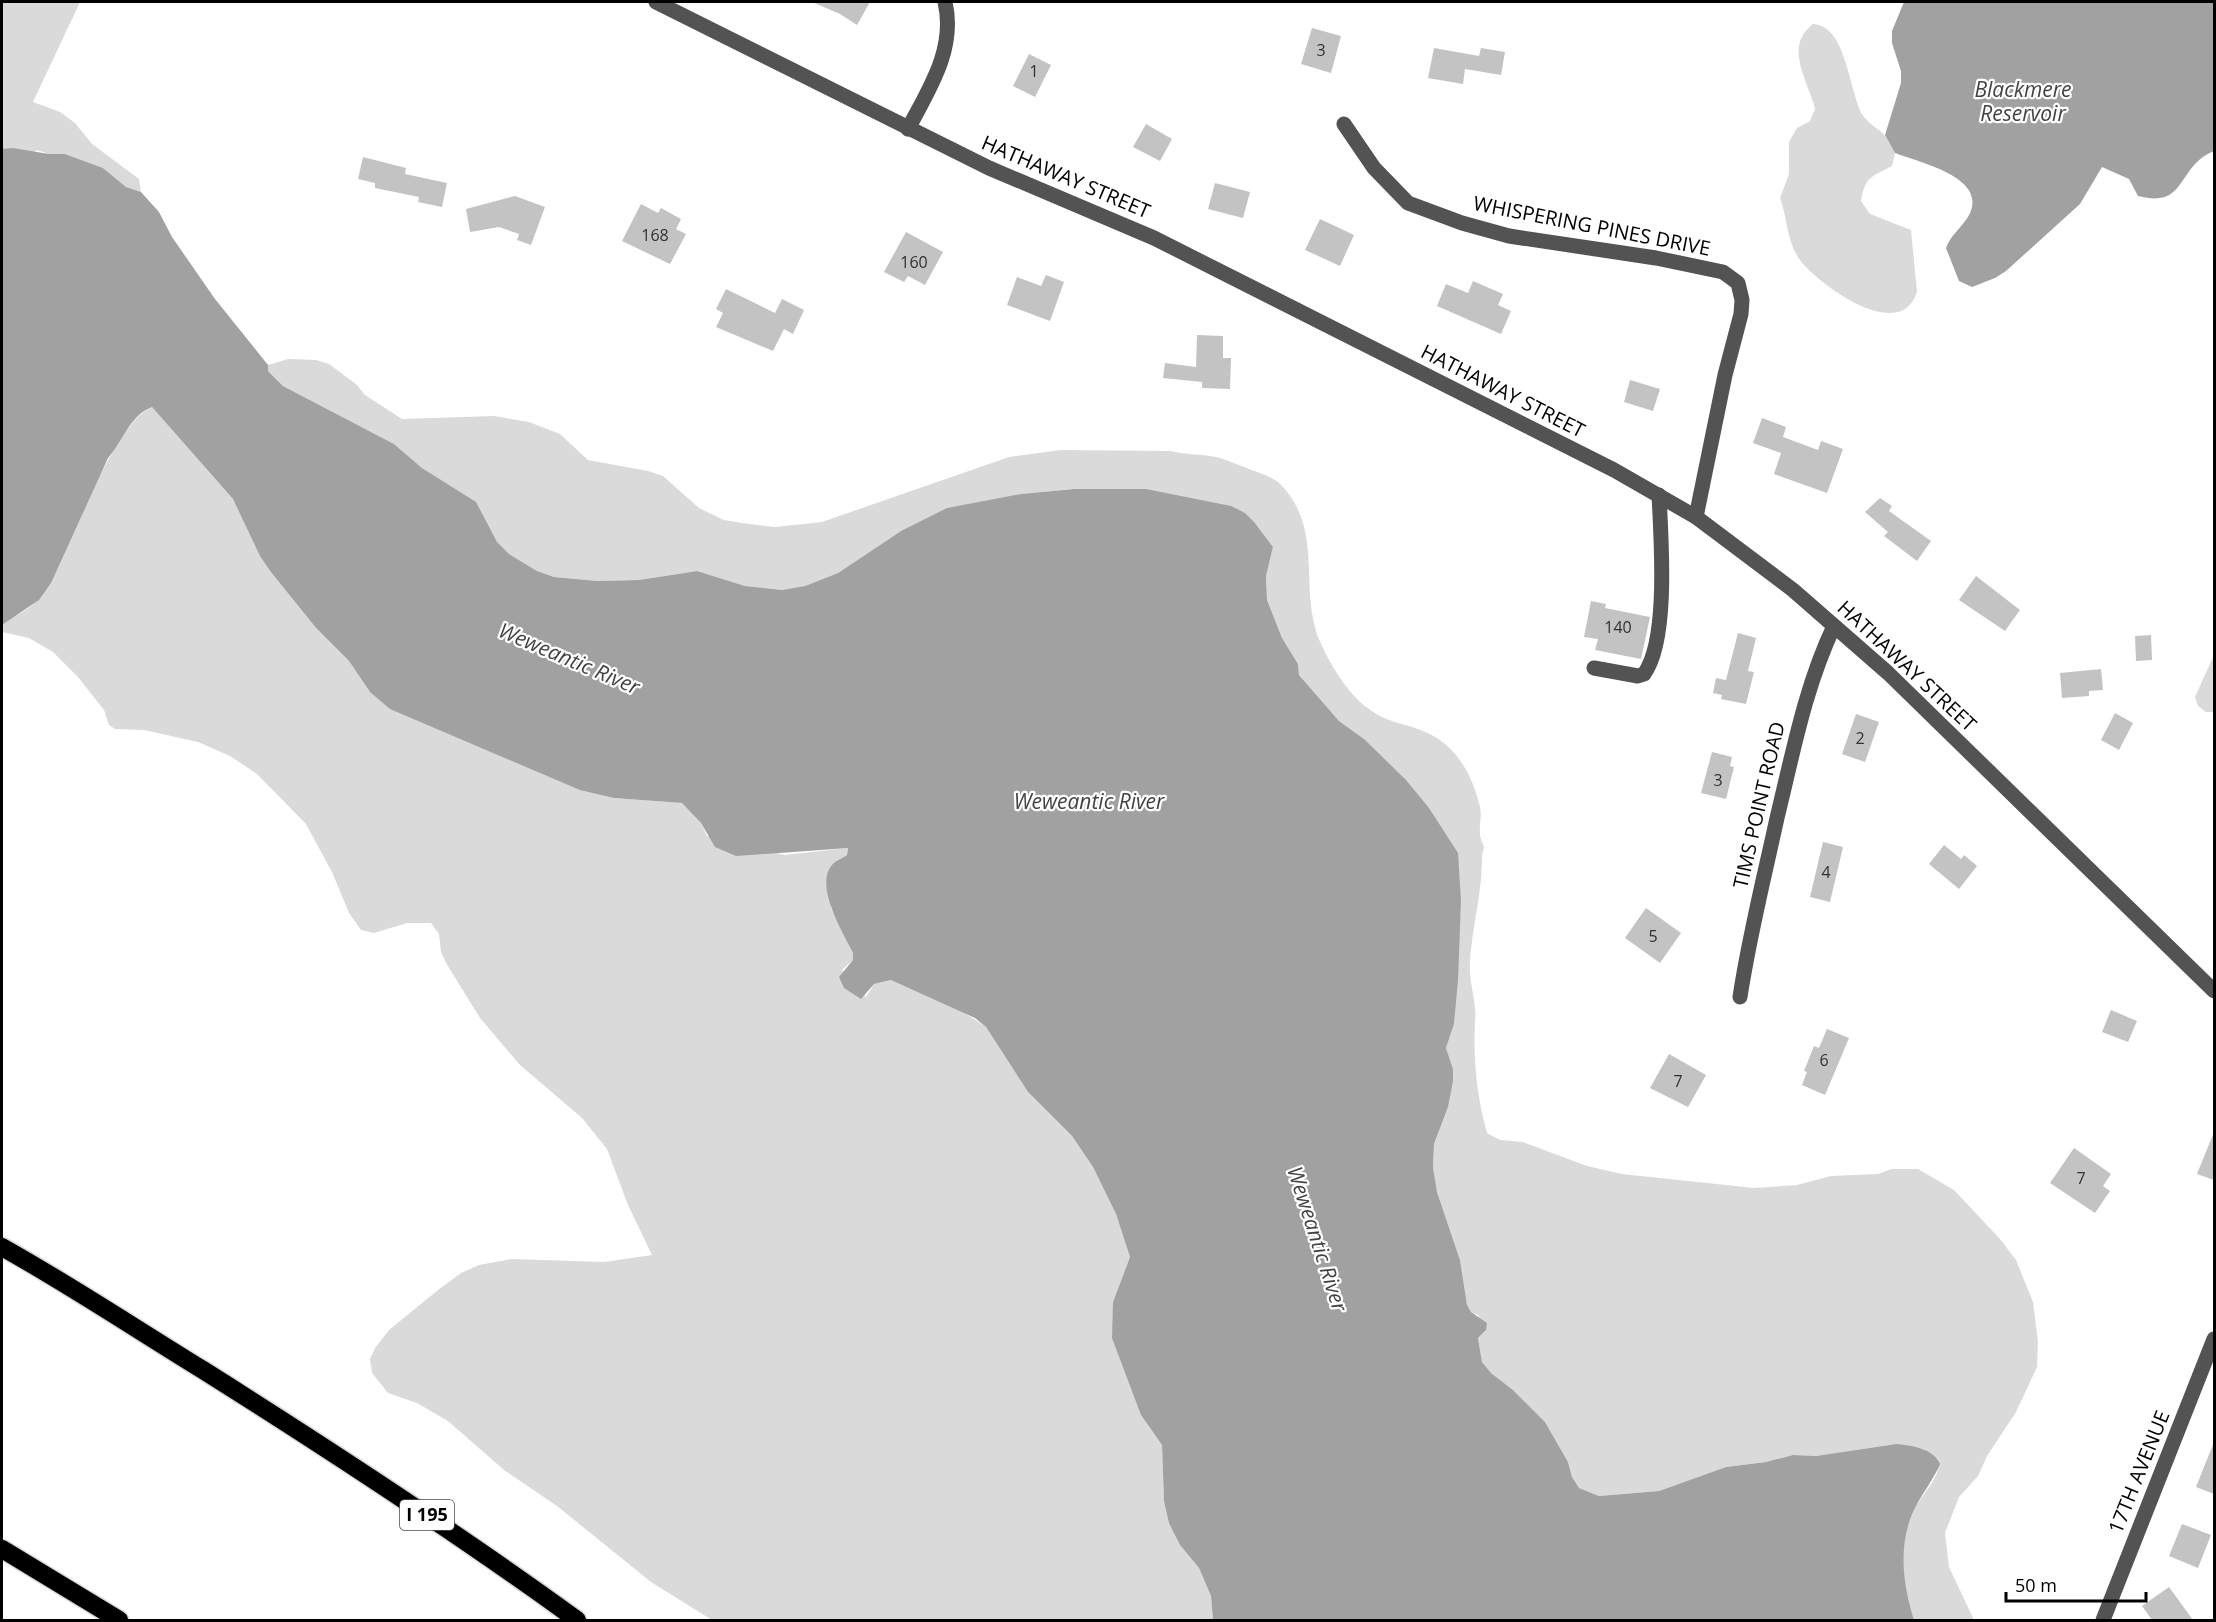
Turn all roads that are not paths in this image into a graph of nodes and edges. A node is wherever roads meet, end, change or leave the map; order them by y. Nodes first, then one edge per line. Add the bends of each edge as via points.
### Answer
1 (656, 2) edge
2 (945, 2) edge
3 (1344, 124) dead end
4 (908, 129) junction
5 (1659, 495) junction
6 (1696, 517) junction
7 (1834, 626) junction
8 (1594, 668) dead end
9 (2214, 991) edge
10 (1740, 997) dead end
11 (2, 1248) edge
12 (2214, 1339) edge
13 (2, 1548) edge
14 (119, 1620) edge
15 (577, 1620) edge
16 (2103, 1620) edge

1 - 4 street, HATHAWAY STREET
2 - 4 street via 949,19 945,50
3 - 6 street, WHISPERING PINES DRIVE via 1374,168 1408,203 1509,236 1656,258 1724,272 1738,283 1741,314
4 - 5 street, HATHAWAY STREET via 988,168 1154,238
5 - 6 street, HATHAWAY STREET
5 - 8 street via 1662,590 1650,666 1644,675 1638,676
6 - 7 street, HATHAWAY STREET
7 - 9 street, HATHAWAY STREET via 1888,673
7 - 10 street, TIMS POINT ROAD via 1816,664 1792,752 1747,947
11 - 15 highway, I 195 via 274,1414
12 - 16 street, 17TH AVENUE
13 - 14 highway

